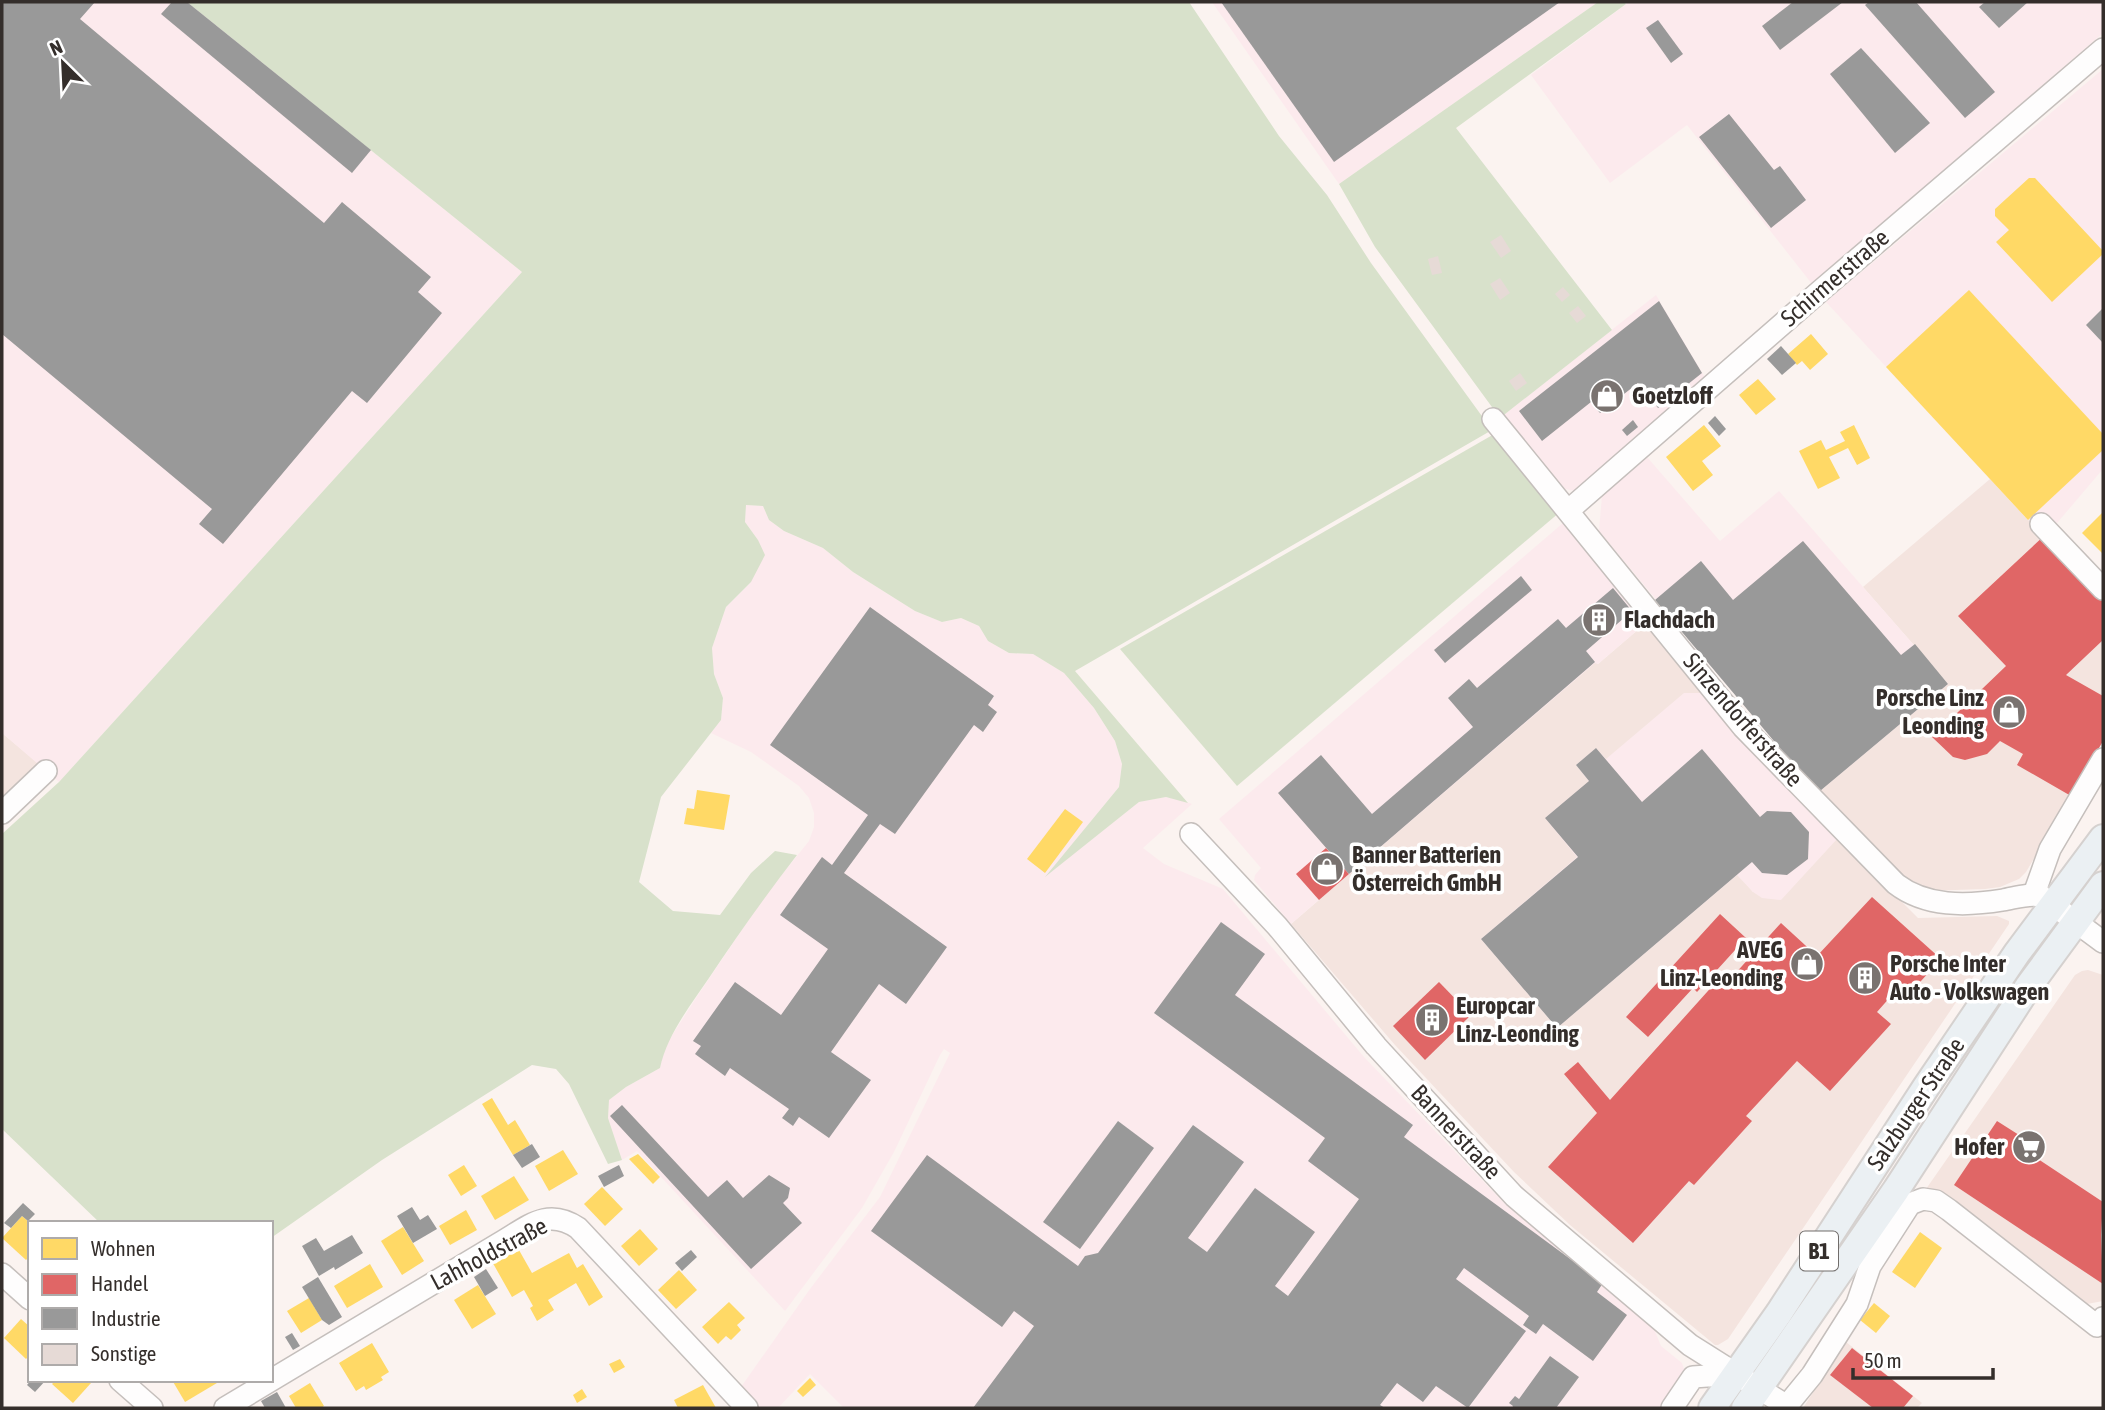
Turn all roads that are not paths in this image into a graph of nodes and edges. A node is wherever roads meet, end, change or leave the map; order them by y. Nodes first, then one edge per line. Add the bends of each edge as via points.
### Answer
1 (2103, 49) edge
2 (1493, 419) dead end
3 (1569, 510) junction
4 (2041, 524) dead end
5 (2103, 589) edge
6 (2103, 760) edge
7 (46, 771) dead end
8 (2, 813) edge
9 (1191, 834) dead end
10 (2103, 838) edge
11 (2103, 885) edge
12 (2044, 899) junction
13 (2076, 921) junction
14 (2102, 938) edge
15 (2, 1274) edge
16 (28, 1297) edge
17 (2103, 1318) edge
18 (1736, 1374) junction
19 (273, 1379) edge
20 (122, 1382) edge
21 (268, 1382) edge
22 (1752, 1399) edge
23 (1786, 1407) edge
24 (152, 1408) edge
25 (225, 1408) edge
26 (747, 1408) edge
27 (1672, 1408) edge
28 (1712, 1408) edge

1 - 3 street, Schirmerstraße
2 - 3 street, Sinzendorferstraße
3 - 12 street, Sinzendorferstraße via 1743,727 1896,884 1910,895 1950,903
4 - 5 street
6 - 12 street, Salzburger Straße via 2050,849
7 - 8 street
9 - 18 street, Bannerstraße via 1514,1196 1690,1345
10 - 12 main road, Salzburger Straße / B1
11 - 13 main road, Salzburger Straße / B1
12 - 13 street
12 - 18 main road, Salzburger Straße / B1 via 2017,953
13 - 14 street
13 - 22 main road, Salzburger Straße / B1
15 - 16 street
17 - 23 street via 2097,1326 1937,1201 1923,1199 1910,1204 1870,1266 1857,1304
18 - 22 street, Bannerstraße
18 - 27 street via 1693,1377
18 - 28 main road, Salzburger Straße / B1
19 - 26 street, Lahholdstraße via 500,1243 541,1220 556,1218 578,1228
20 - 24 street
21 - 25 street, Lahholdstraße
22 - 23 street, Bannerstraße

